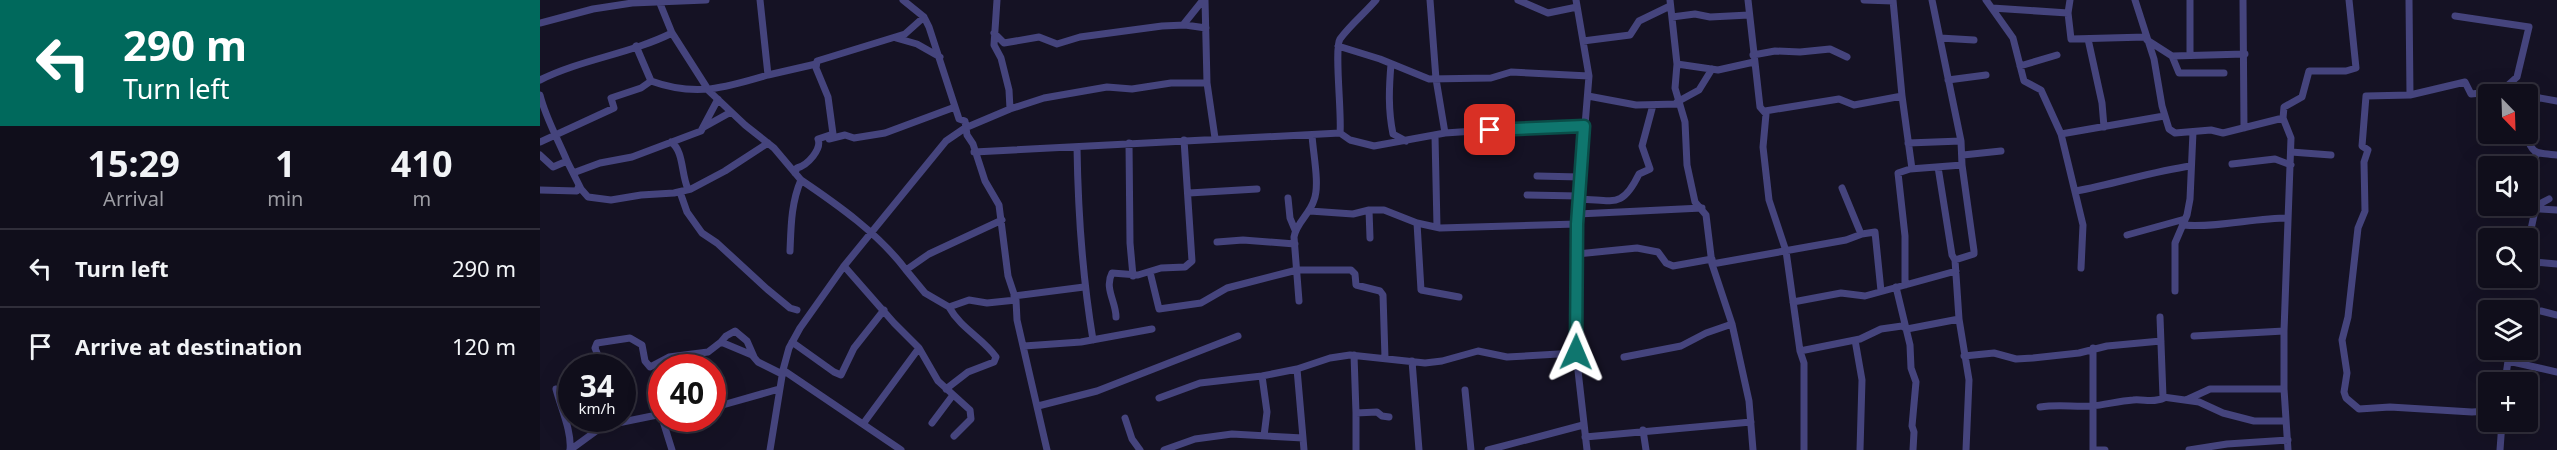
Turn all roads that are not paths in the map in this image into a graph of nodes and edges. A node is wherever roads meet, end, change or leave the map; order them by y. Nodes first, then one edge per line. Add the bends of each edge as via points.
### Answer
1 (706, 0) edge
2 (760, 0) edge
3 (903, 0) edge
4 (997, 0) edge
5 (1204, 0) edge
6 (1376, 0) edge
7 (1430, 0) edge
8 (1517, 0) edge
9 (1748, 0) edge
10 (1864, 0) edge
11 (1932, 0) edge
12 (1986, 0) edge
13 (2070, 0) edge
14 (2135, 0) edge
15 (2190, 0) edge
16 (2243, 0) edge
17 (2349, 0) edge
18 (2409, 0) edge
19 (659, 1) edge
20 (1893, 1) edge
21 (1670, 3) edge
22 (1576, 4) edge
23 (1515, 8) dead end
24 (1992, 8) junction
25 (2068, 13) junction
26 (1749, 15) junction
27 (2455, 16) dead end
28 (924, 17) junction
29 (1672, 17) junction
30 (540, 23) edge
31 (1183, 25) junction
32 (1206, 27) junction
33 (672, 33) junction
34 (994, 33) junction
35 (896, 38) junction
36 (1940, 38) junction
37 (2146, 38) junction
38 (2088, 39) junction
39 (1974, 40) dead end
40 (1582, 41) junction
41 (636, 46) junction
42 (1338, 46) junction
43 (2245, 54) junction
44 (2057, 55) dead end
45 (2190, 55) junction
46 (2172, 56) junction
47 (940, 57) junction
48 (1847, 57) dead end
49 (1753, 58) junction
50 (816, 64) junction
51 (1391, 64) junction
52 (1677, 64) junction
53 (2020, 66) junction
54 (1712, 69) junction
55 (2224, 73) dead end
56 (768, 75) junction
57 (1986, 75) dead end
58 (1589, 76) junction
59 (1436, 79) junction
60 (540, 80) edge
61 (1948, 80) junction
62 (651, 81) junction
63 (1207, 83) junction
64 (2510, 84) edge
65 (709, 91) junction
66 (2478, 93) edge
67 (540, 95) edge
68 (2410, 95) junction
69 (1588, 96) junction
70 (1902, 96) junction
71 (2538, 98) edge
72 (718, 99) junction
73 (2557, 101) edge
74 (1678, 103) junction
75 (1653, 105) junction
76 (956, 106) junction
77 (1010, 109) junction
78 (1765, 111) junction
79 (731, 112) junction
80 (2164, 116) junction
81 (2283, 118) junction
82 (1584, 126) junction
83 (704, 127) junction
84 (2104, 127) junction
85 (965, 128) junction
86 (2244, 128) junction
87 (2193, 132) junction
88 (1340, 133) junction
89 (1445, 133) junction
90 (2061, 134) junction
91 (553, 135) junction
92 (1312, 135) junction
93 (1435, 136) junction
94 (1215, 138) junction
95 (1184, 140) junction
96 (1406, 141) junction
97 (1961, 141) junction
98 (540, 142) edge
99 (671, 142) junction
100 (820, 142) junction
101 (768, 143) junction
102 (1130, 143) junction
103 (1908, 143) junction
104 (2529, 144) edge
105 (1077, 147) junction
106 (2001, 151) dead end
107 (976, 152) junction
108 (2291, 152) junction
109 (2536, 153) junction
110 (540, 155) edge
111 (1963, 155) junction
112 (2331, 155) dead end
113 (2557, 155) edge
114 (2536, 156) edge
115 (567, 161) junction
116 (2232, 164) dead end
117 (1962, 165) junction
118 (2291, 165) junction
119 (2191, 166) junction
120 (1938, 167) junction
121 (1912, 169) junction
122 (573, 173) junction
123 (795, 173) junction
124 (1537, 176) dead end
125 (1580, 177) junction
126 (801, 180) junction
127 (579, 185) junction
128 (688, 189) junction
129 (1257, 189) dead end
130 (1842, 189) dead end
131 (540, 190) edge
132 (2076, 191) junction
133 (680, 192) junction
134 (1189, 193) junction
135 (1527, 195) dead end
136 (1288, 198) dead end
137 (1579, 198) junction
138 (2549, 199) dead end
139 (2538, 205) edge
140 (1702, 208) junction
141 (2538, 208) edge
142 (1369, 210) junction
143 (2557, 210) edge
144 (1310, 211) junction
145 (1578, 214) junction
146 (2288, 218) junction
147 (1002, 219) junction
148 (2184, 222) junction
149 (1417, 223) junction
150 (1577, 224) junction
151 (1437, 227) junction
152 (1295, 230) junction
153 (872, 232) junction
154 (1861, 234) junction
155 (2127, 235) dead end
156 (1370, 238) dead end
157 (1217, 242) dead end
158 (1295, 244) junction
159 (790, 251) dead end
160 (1786, 251) junction
161 (1577, 254) junction
162 (1955, 260) junction
163 (1712, 262) junction
164 (2538, 262) edge
165 (2557, 264) edge
166 (844, 266) junction
167 (2081, 267) dead end
168 (906, 270) junction
169 (1298, 270) junction
170 (1956, 271) junction
171 (1150, 272) junction
172 (1133, 276) junction
173 (1905, 285) junction
174 (1084, 287) junction
175 (1896, 287) junction
176 (1881, 291) junction
177 (2175, 291) dead end
178 (1459, 297) dead end
179 (1015, 298) junction
180 (1299, 302) dead end
181 (1793, 302) junction
182 (949, 307) junction
183 (797, 310) dead end
184 (884, 310) junction
185 (2541, 311) dead end
186 (2557, 315) edge
187 (2160, 317) dead end
188 (1116, 318) dead end
189 (1959, 319) junction
190 (1732, 324) junction
191 (1152, 329) dead end
192 (1907, 329) junction
193 (2284, 331) junction
194 (1238, 336) dead end
195 (2194, 336) dead end
196 (1094, 340) junction
197 (1855, 340) junction
198 (2161, 341) junction
199 (721, 342) junction
200 (792, 342) junction
201 (1024, 346) junction
202 (920, 348) junction
203 (2093, 348) junction
204 (1800, 351) junction
205 (1576, 352) junction
206 (597, 354) edge
207 (1354, 355) junction
208 (1964, 356) junction
209 (754, 357) junction
210 (1624, 357) dead end
211 (1385, 358) junction
212 (1412, 361) junction
213 (1297, 369) junction
214 (782, 372) junction
215 (2506, 372) edge
216 (2557, 372) edge
217 (1262, 376) junction
218 (556, 389) dead end
219 (779, 389) junction
220 (946, 389) junction
221 (2284, 389) junction
222 (1465, 390) dead end
223 (953, 395) junction
224 (1159, 398) dead end
225 (2164, 398) junction
226 (2184, 400) junction
227 (726, 404) edge
228 (1038, 406) junction
229 (2093, 406) junction
230 (2040, 407) dead end
231 (2478, 411) edge
232 (1356, 413) junction
233 (1389, 417) dead end
234 (1125, 418) dead end
235 (2285, 421) junction
236 (1751, 422) junction
237 (932, 423) dead end
238 (863, 424) junction
239 (1583, 425) junction
240 (1643, 430) junction
241 (595, 432) edge
242 (666, 432) edge
243 (2501, 432) edge
244 (954, 436) dead end
245 (1264, 436) junction
246 (1585, 437) junction
247 (1303, 438) junction
248 (2288, 440) junction
249 (570, 450) edge
250 (672, 450) edge
251 (770, 450) edge
252 (901, 450) edge
253 (1047, 450) edge
254 (1140, 450) edge
255 (1164, 450) edge
256 (1304, 450) edge
257 (1356, 450) edge
258 (1419, 450) edge
259 (1471, 450) edge
260 (1488, 450) edge
261 (1587, 450) edge
262 (1646, 450) edge
263 (1753, 450) edge
264 (1804, 450) edge
265 (1860, 450) edge
266 (1913, 450) edge
267 (1966, 450) edge
268 (2094, 450) edge
269 (2105, 450) edge
270 (2189, 450) edge
271 (2288, 450) edge
272 (2500, 450) edge

1 - 19 street
2 - 56 street
3 - 28 street
4 - 34 street
5 - 31 street
5 - 32 street
6 - 42 street via 1339,40
7 - 59 street
8 - 22 street via 1548,14
8 - 23 street
9 - 26 street
10 - 20 street
11 - 36 street
12 - 24 street
13 - 25 street
14 - 37 street
15 - 45 street
16 - 43 street
17 - 81 street via 2356,68 2309,71 2302,97 2284,107
18 - 68 street
19 - 30 street via 592,9
19 - 33 street
20 - 70 street
21 - 29 street
21 - 40 street via 1639,21 1630,35
22 - 40 street
24 - 25 street
24 - 53 street via 2013,38
25 - 38 street via 2072,39
26 - 29 street
26 - 49 street
27 - 64 street via 2529,27 2517,77
28 - 35 street
28 - 47 street
29 - 52 street
31 - 32 street
31 - 34 street via 1080,37 1057,44 1039,37 1004,43
32 - 63 street
33 - 41 street via 648,45
33 - 65 street
34 - 77 street via 996,52 1010,90
35 - 47 street
35 - 50 street via 820,59
36 - 39 street
36 - 61 street
37 - 38 street
37 - 46 street
37 - 80 street via 2154,59
38 - 84 street
40 - 58 street
41 - 60 street
41 - 62 street
42 - 51 street
42 - 88 street
43 - 45 street
43 - 86 street
44 - 53 street
45 - 46 street
46 - 55 street via 2180,73
47 - 76 street
48 - 49 street via 1830,49 1775,51
49 - 54 street
49 - 78 street
50 - 56 street
50 - 100 street via 828,97 833,134 818,139
51 - 59 street
51 - 96 street via 1390,120 1393,134
52 - 54 street
52 - 74 street
53 - 90 street via 2024,81 2041,90
54 - 74 street via 1699,90
56 - 65 street
57 - 61 street
58 - 59 street via 1510,72 1491,78
58 - 69 street
59 - 89 street
61 - 97 street
62 - 65 street via 682,90
62 - 91 street via 611,98 614,108
63 - 77 street via 1107,87 1044,98
63 - 94 street
65 - 72 street
66 - 68 street via 2471,94 2465,82
67 - 91 street
68 - 231 street via 2366,96 2362,146 2368,150 2364,162 2365,211 2358,228 2342,340 2348,373 2344,392 2359,409
69 - 75 street
69 - 82 street
70 - 78 street via 1854,105 1839,99
70 - 103 street
71 - 73 street
72 - 79 street
72 - 83 street
74 - 75 street
74 - 140 street via 1685,122 1687,165 1695,202
75 - 137 street via 1642,146 1650,169 1639,174 1630,193 1618,200
76 - 85 street
76 - 100 street via 885,133 855,138 845,135
77 - 85 street
78 - 160 street via 1763,147 1769,200
79 - 83 street
79 - 101 street
80 - 84 street
80 - 87 street via 2175,133
81 - 86 street
81 - 108 street via 2291,138
82 - 89 street
82 - 125 street
83 - 99 street
84 - 90 street
85 - 107 street
85 - 153 street via 946,141
86 - 87 street via 2223,133
87 - 119 street
88 - 92 street
88 - 96 street via 1368,146
89 - 93 street
90 - 132 street
91 - 98 street
91 - 115 street
92 - 94 street
92 - 144 street via 1317,185
93 - 96 street
93 - 151 street
94 - 95 street
95 - 102 street
95 - 134 street
97 - 103 street
97 - 111 street
99 - 122 street
99 - 128 street via 681,156
100 - 123 street via 809,163
101 - 123 street
101 - 128 street
102 - 105 street
102 - 172 street
103 - 121 street
104 - 109 street
105 - 107 street
105 - 174 street via 1078,233
106 - 111 street
107 - 147 street
108 - 112 street
108 - 118 street
109 - 113 street
109 - 114 street
110 - 115 street via 553,167
111 - 117 street
115 - 122 street
116 - 118 street via 2275,159
117 - 120 street
117 - 162 street via 1974,254
118 - 146 street
119 - 132 street
119 - 148 street via 2190,199
120 - 121 street
120 - 162 street
121 - 173 street via 1898,173 1905,236
122 - 127 street
123 - 126 street
124 - 125 street
125 - 137 street
126 - 153 street
126 - 159 street via 791,219
127 - 131 street via 577,191
127 - 133 street via 588,197 611,200
128 - 133 street
129 - 134 street
130 - 154 street
132 - 167 street via 2083,225
133 - 183 street via 687,212 702,233
134 - 171 street via 1192,261 1185,267
135 - 137 street
136 - 152 street
137 - 145 street
138 - 139 street
140 - 145 street
140 - 163 street
141 - 143 street
142 - 144 street via 1353,214
142 - 149 street via 1384,210
142 - 156 street
144 - 152 street
145 - 150 street
146 - 148 street via 2199,227
146 - 193 street
147 - 168 street via 934,251
147 - 179 street via 1008,276
148 - 155 street
148 - 177 street via 2175,243
149 - 151 street
149 - 178 street via 1421,290
150 - 151 street
150 - 161 street
152 - 158 street
153 - 166 street
153 - 168 street
154 - 160 street
154 - 176 street via 1875,232
157 - 158 street
158 - 169 street
160 - 163 street
160 - 181 street
161 - 163 street via 1636,248 1658,252 1673,266
161 - 205 street
162 - 170 street
163 - 190 street
164 - 165 street
166 - 184 street
166 - 200 street
168 - 182 street via 925,293
169 - 171 street via 1227,288 1202,303 1160,309
169 - 180 street
169 - 211 street via 1351,270 1358,287 1382,293
170 - 173 street
170 - 189 street
171 - 172 street
172 - 188 street via 1117,272 1110,277
173 - 175 street
174 - 179 street
174 - 196 street
175 - 176 street
175 - 192 street
176 - 181 street
179 - 182 street via 987,303 969,300
179 - 201 street
181 - 204 street
182 - 220 street via 959,323 996,357 994,362 960,377
184 - 200 street via 854,348 841,375
184 - 202 street
185 - 186 street
187 - 198 street
189 - 192 street
189 - 208 street
190 - 210 street via 1680,346
190 - 236 street
191 - 196 street
192 - 197 street via 1881,329
192 - 266 street via 1916,382
193 - 195 street
193 - 221 street
194 - 228 street via 1097,391
196 - 201 street
197 - 204 street
197 - 265 street via 1862,380
198 - 203 street
198 - 225 street
199 - 206 street via 708,352 669,357 650,367 640,343 630,338 597,343
199 - 209 street
199 - 209 street via 735,331 747,341
200 - 214 street
201 - 228 street
202 - 220 street via 932,373
202 - 238 street
203 - 208 street via 2034,358 1994,353
203 - 229 street
204 - 264 street via 1804,363
205 - 212 street via 1507,357 1478,351 1442,361
205 - 239 street
207 - 211 street
207 - 213 street
207 - 232 street
208 - 267 street via 1969,380
209 - 214 street
211 - 212 street
212 - 258 street
213 - 217 street
213 - 247 street
214 - 219 street
214 - 238 street
215 - 216 street via 2508,361
217 - 224 street via 1207,382
217 - 245 street via 1267,412
218 - 249 street via 572,436
219 - 227 street
219 - 251 street
220 - 223 street
221 - 226 street via 2210,389
221 - 235 street
222 - 259 street
223 - 237 street
223 - 244 street via 972,415
225 - 226 street
225 - 229 street
226 - 235 street via 2254,420
228 - 253 street
229 - 230 street
229 - 268 street
232 - 233 street via 1377,412
232 - 257 street
234 - 254 street
235 - 248 street
236 - 240 street
236 - 263 street
238 - 252 street
239 - 246 street
239 - 260 street
240 - 246 street
240 - 262 street
241 - 249 street
242 - 250 street
243 - 272 street
245 - 247 street
245 - 255 street via 1213,436
246 - 261 street
247 - 256 street
248 - 270 street
248 - 271 street
268 - 269 street

